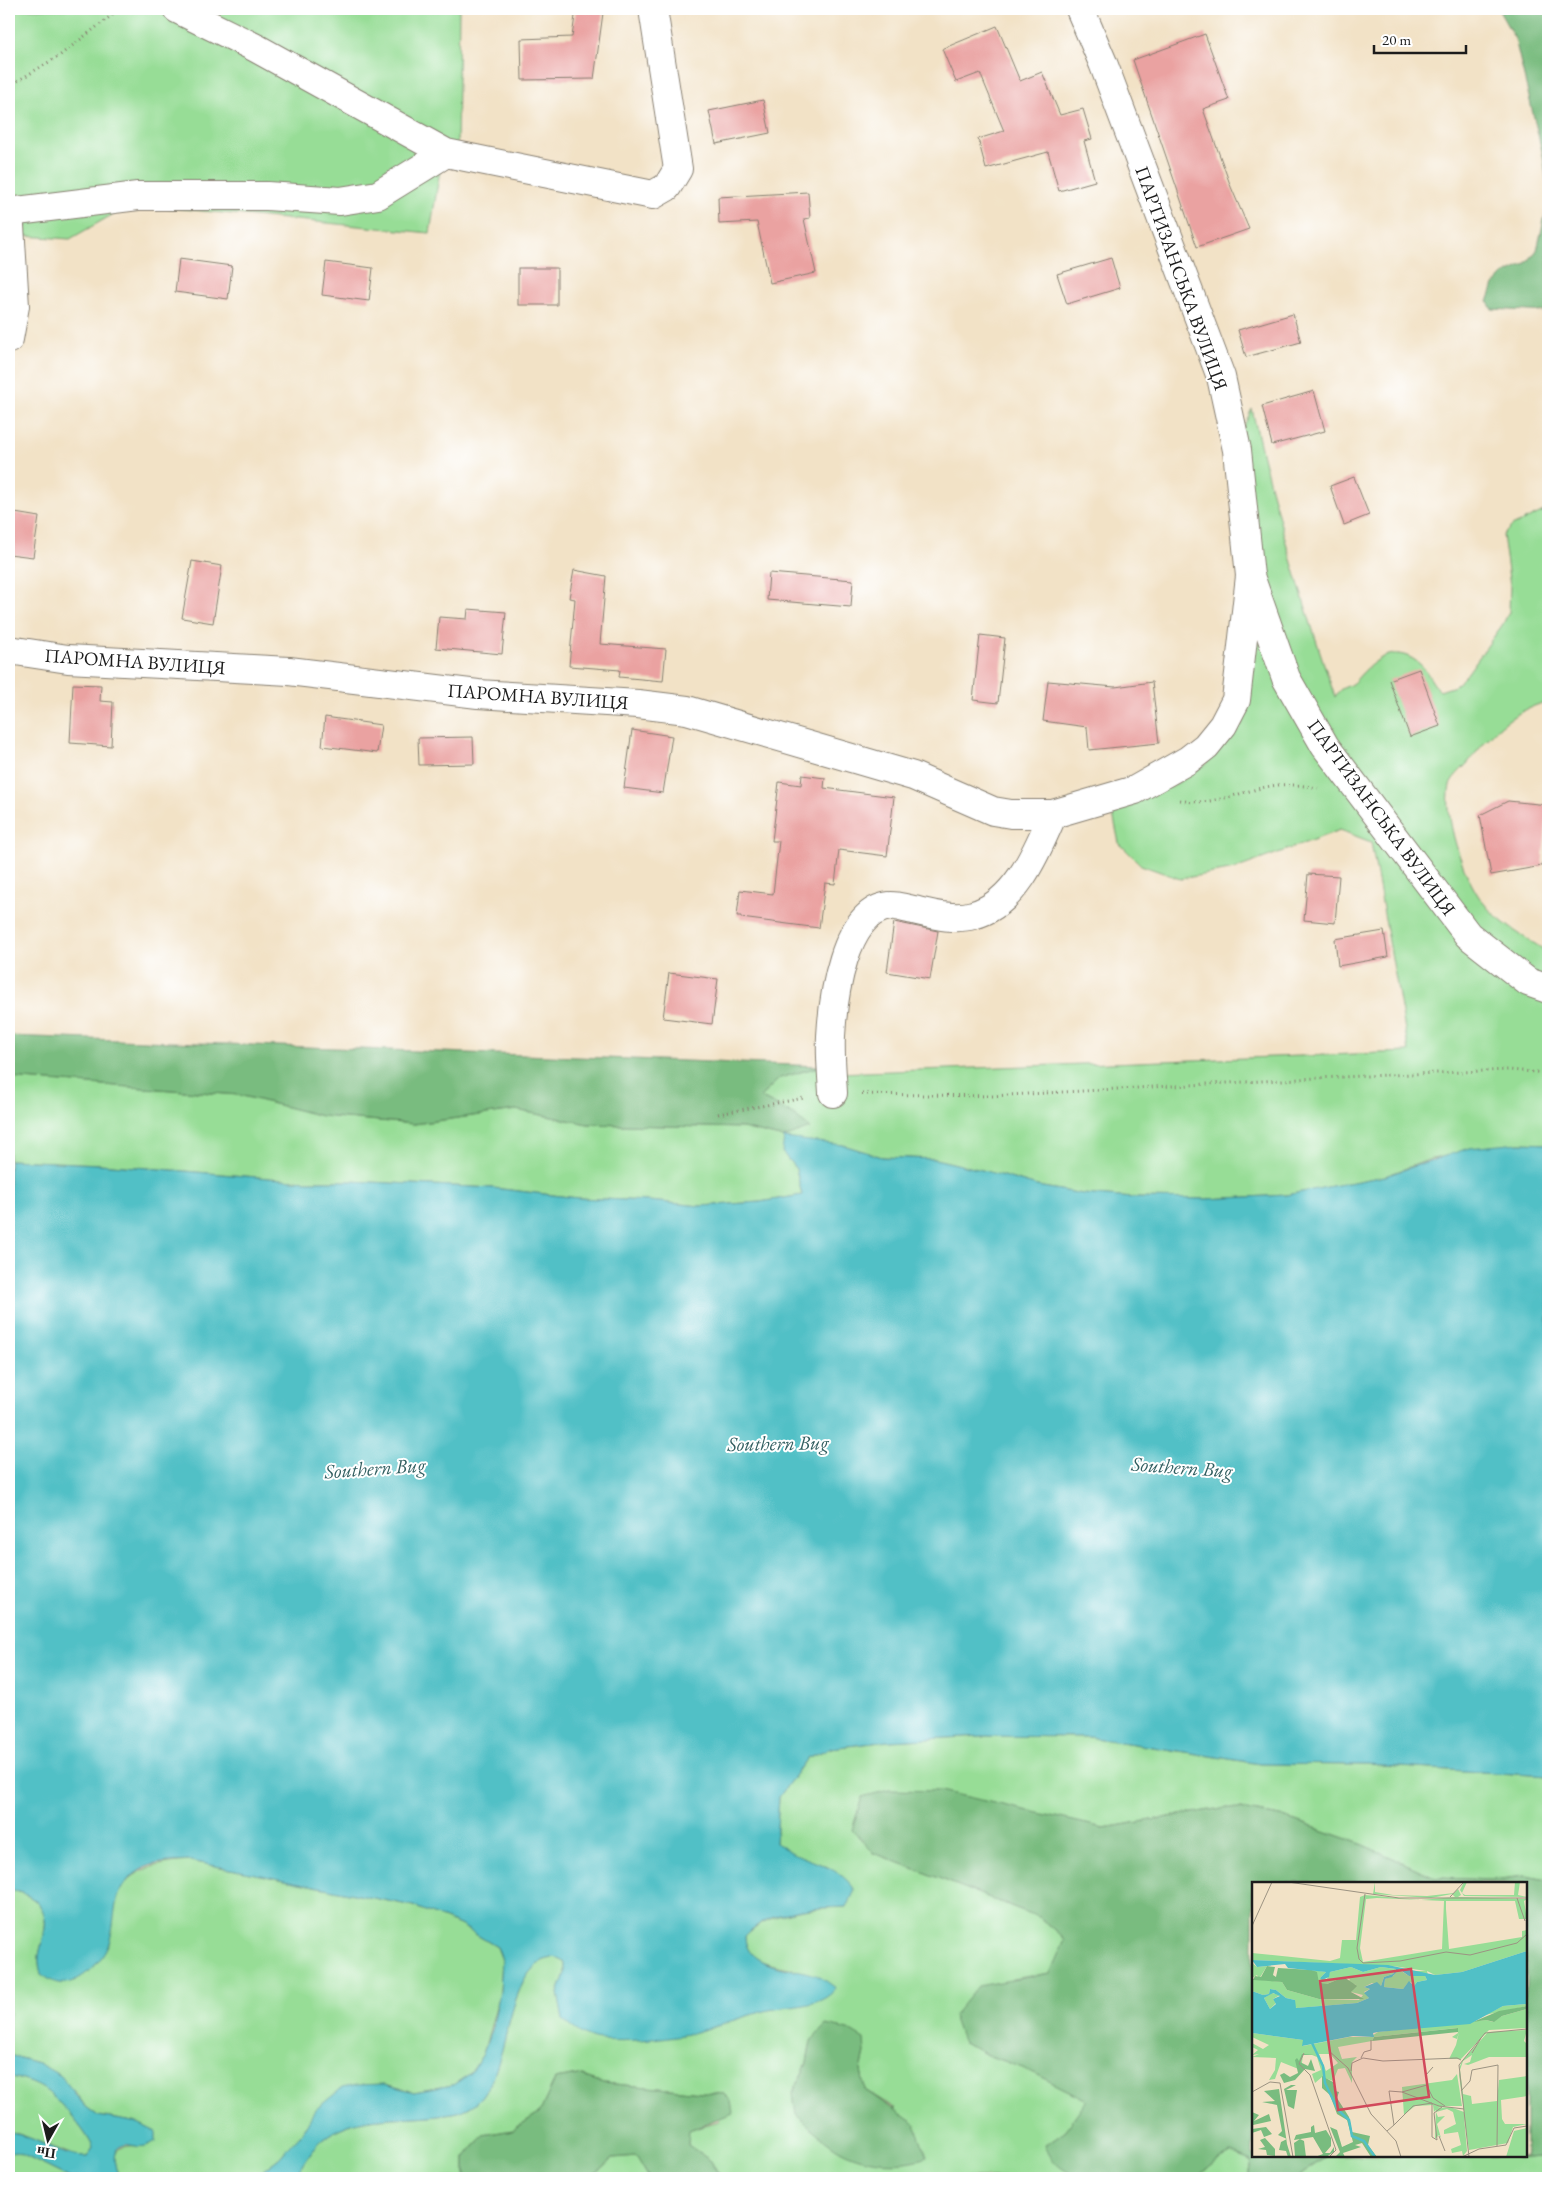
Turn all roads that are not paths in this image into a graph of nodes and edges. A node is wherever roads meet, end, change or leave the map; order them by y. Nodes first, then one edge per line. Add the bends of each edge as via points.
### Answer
1 (177, 9) edge
2 (653, 9) edge
3 (1080, 9) edge
4 (446, 153) junction
5 (9, 210) edge
6 (9, 339) edge
7 (1250, 576) junction
8 (9, 650) edge
9 (1053, 814) junction
10 (1548, 989) edge
11 (833, 1093) road end

1 - 4 street via 256,48
2 - 4 street via 678,169 667,188 653,196
3 - 7 street, ПАРТИЗАНСЬКА ВУЛИЦЯ via 1121,109 1220,377 1237,450
4 - 5 street via 378,195 340,201 266,196 138,196
5 - 6 street via 15,306
7 - 9 street, ПАРОМНА ВУЛИЦЯ via 1236,700 1223,725 1206,746 1135,790
7 - 10 street, ПАРТИЗАНСЬКА ВУЛИЦЯ via 1286,678 1326,746 1468,935 1528,982
8 - 9 street, ПАРОМНА ВУЛИЦЯ via 68,659 289,671 478,694 688,710 913,776 993,811
9 - 11 street via 1023,874 992,906 972,916 950,916 890,906 875,911 864,920 849,943 842,963 831,1036

